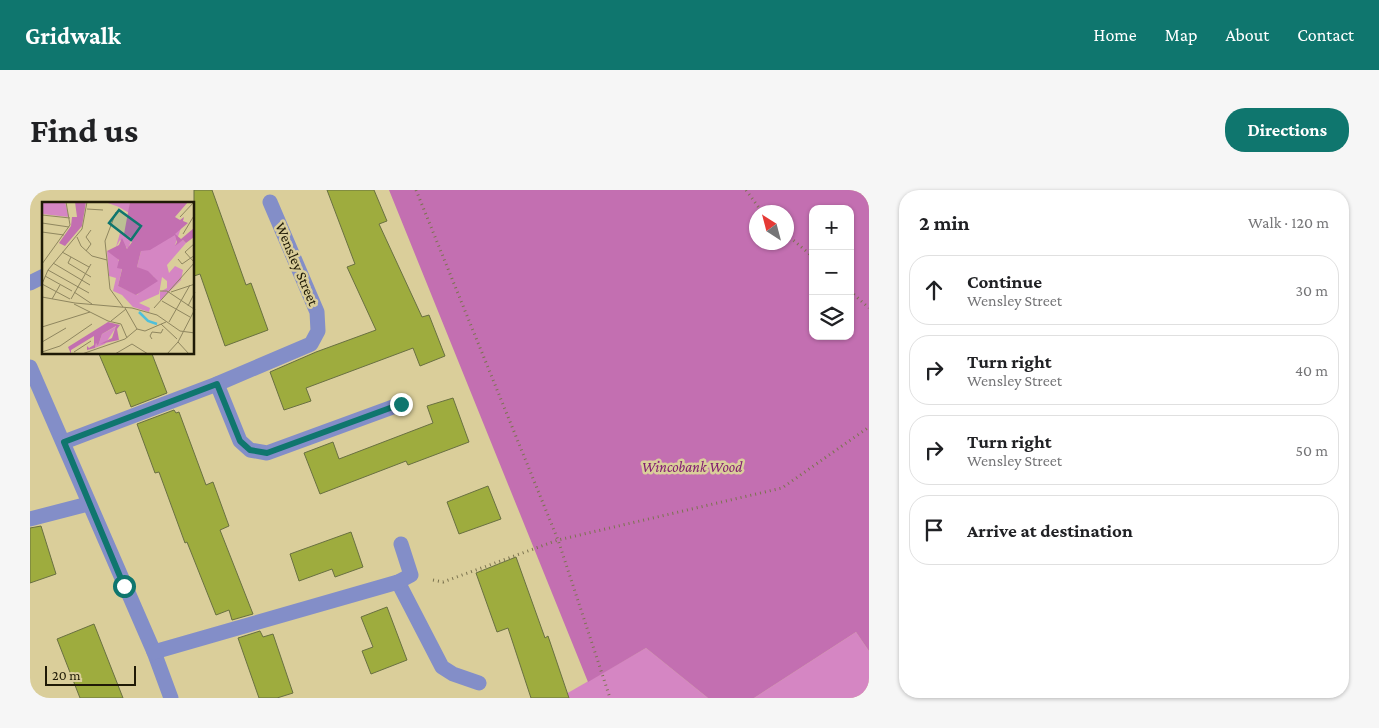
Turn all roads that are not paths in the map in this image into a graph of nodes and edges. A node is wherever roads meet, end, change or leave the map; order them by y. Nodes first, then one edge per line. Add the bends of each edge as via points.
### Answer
1 (270, 202) dead end
2 (42, 277) edge
3 (30, 283) edge
4 (30, 367) edge
5 (217, 384) junction
6 (401, 404) dead end
7 (64, 442) junction
8 (88, 504) junction
9 (30, 519) edge
10 (401, 544) dead end
11 (404, 579) junction
12 (154, 652) junction
13 (479, 683) dead end
14 (171, 698) edge

1 - 5 street, Wensley Street via 317,312 318,331 311,344
2 - 3 street
4 - 7 street
5 - 6 street via 240,441 250,450 267,453
5 - 7 street, Wensley Street
7 - 8 street
8 - 9 street
8 - 12 street
10 - 11 street
11 - 12 street
11 - 13 street via 442,667
12 - 14 street

